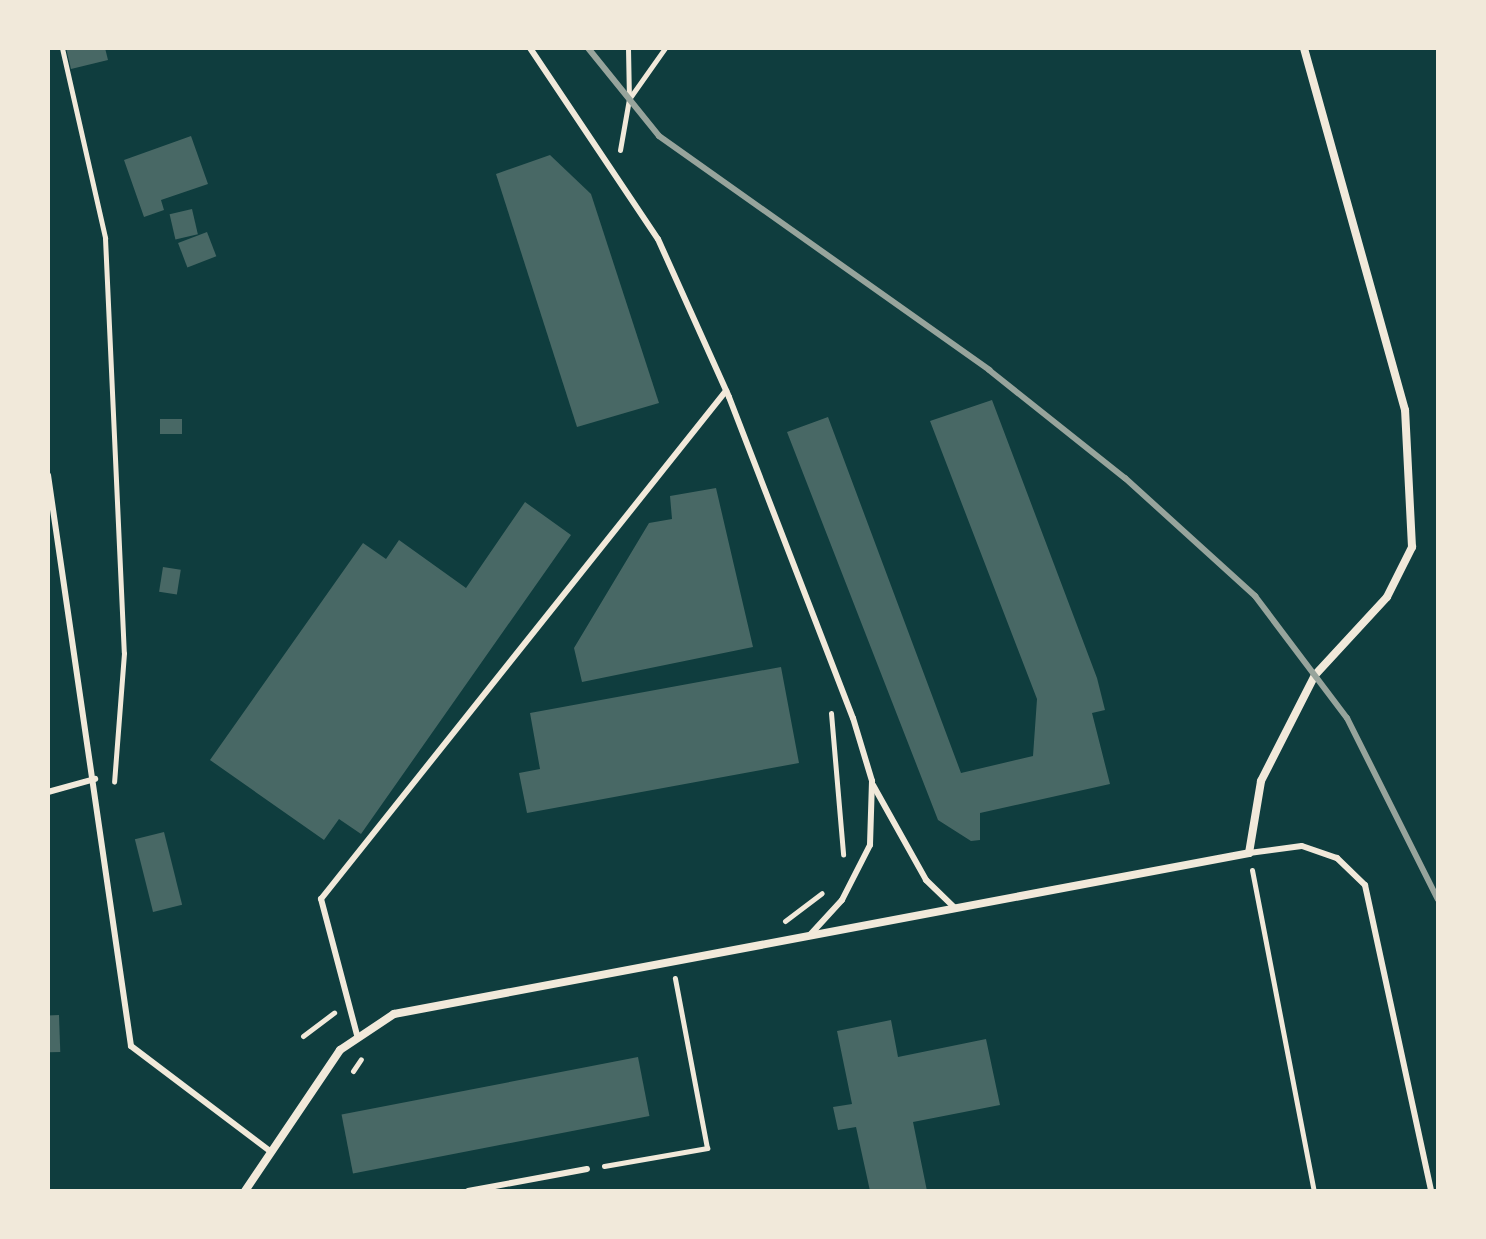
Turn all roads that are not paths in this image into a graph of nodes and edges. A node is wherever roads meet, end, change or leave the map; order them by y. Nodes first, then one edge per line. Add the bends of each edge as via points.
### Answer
1 (530, 48) edge
2 (1304, 48) edge
3 (726, 391) junction
4 (48, 475) edge
5 (95, 779) junction
6 (872, 781) junction
7 (48, 792) edge
8 (1249, 853) junction
9 (955, 908) junction
10 (809, 936) junction
11 (357, 1035) junction
12 (271, 1152) junction
13 (587, 1169) road end
14 (245, 1191) edge
15 (468, 1191) edge
16 (1431, 1191) edge

1 - 3 lane via 616,169 658,239
2 - 8 street via 1405,410 1412,547 1387,597 1315,675 1261,781
3 - 6 lane
3 - 11 lane via 321,899
4 - 5 lane
5 - 7 lane
5 - 12 lane via 131,1046
6 - 9 lane via 926,880
6 - 10 lane via 870,845 842,900
8 - 9 street
8 - 16 lane via 1302,846 1337,858 1365,885
9 - 10 street
10 - 11 street via 394,1014
11 - 12 street
12 - 14 street
13 - 15 lane

